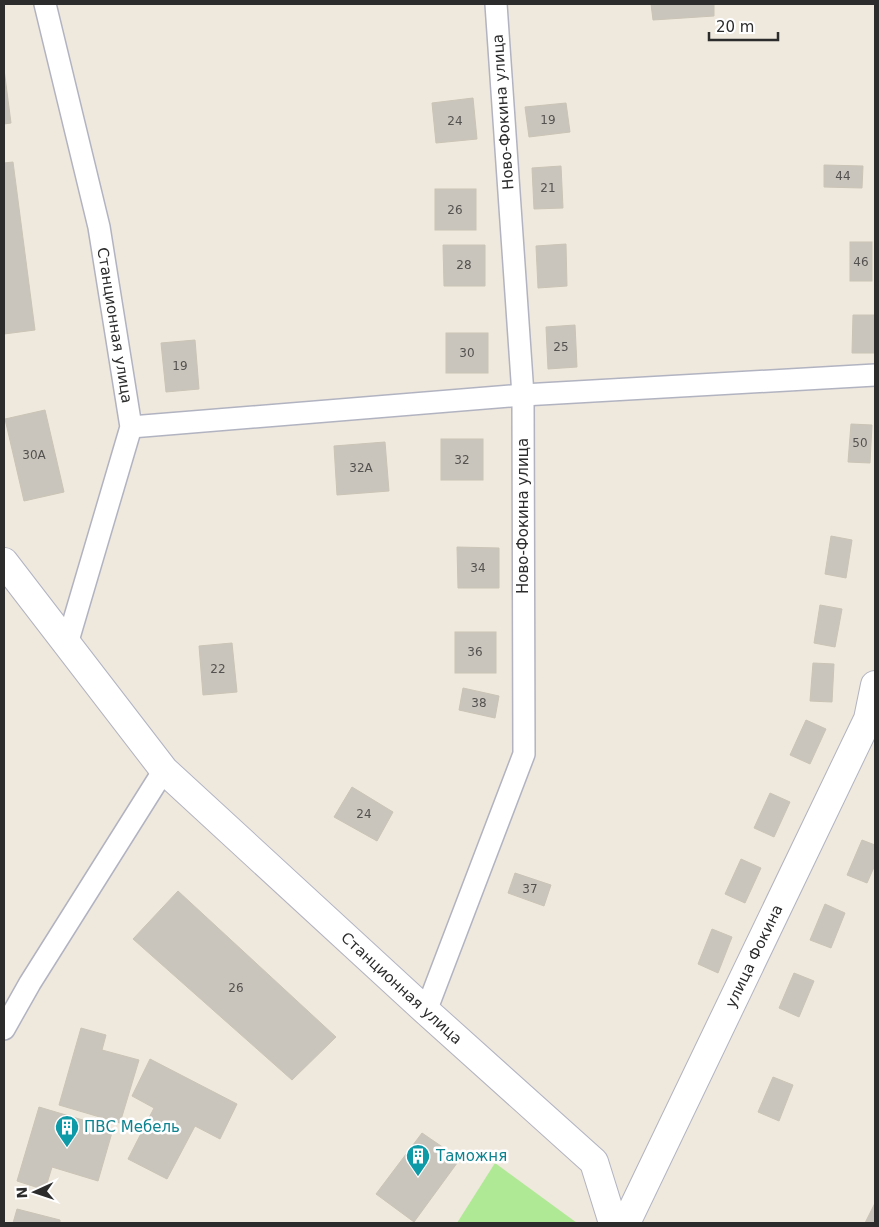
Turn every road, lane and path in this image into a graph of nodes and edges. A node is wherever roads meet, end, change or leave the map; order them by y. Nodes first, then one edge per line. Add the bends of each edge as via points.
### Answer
1 (45, 4) edge
2 (496, 4) edge
3 (875, 375) edge
4 (523, 395) junction
5 (131, 427) junction
6 (4, 562) edge
7 (67, 644) junction
8 (875, 685) edge
9 (164, 770) junction
10 (426, 1011) junction
11 (4, 1029) edge
12 (613, 1223) edge
13 (626, 1223) edge

1 - 5 street, Станционная улица via 99,228
2 - 4 street, Ново-Фокина улица
3 - 4 street
4 - 5 street
4 - 10 street, Ново-Фокина улица via 524,754
5 - 7 street, Станционная улица
6 - 7 street, Станционная улица
7 - 9 street, Станционная улица
8 - 13 street, улица Фокина via 868,719
9 - 10 street, Станционная улица
9 - 11 street
10 - 12 street, Станционная улица via 594,1162

